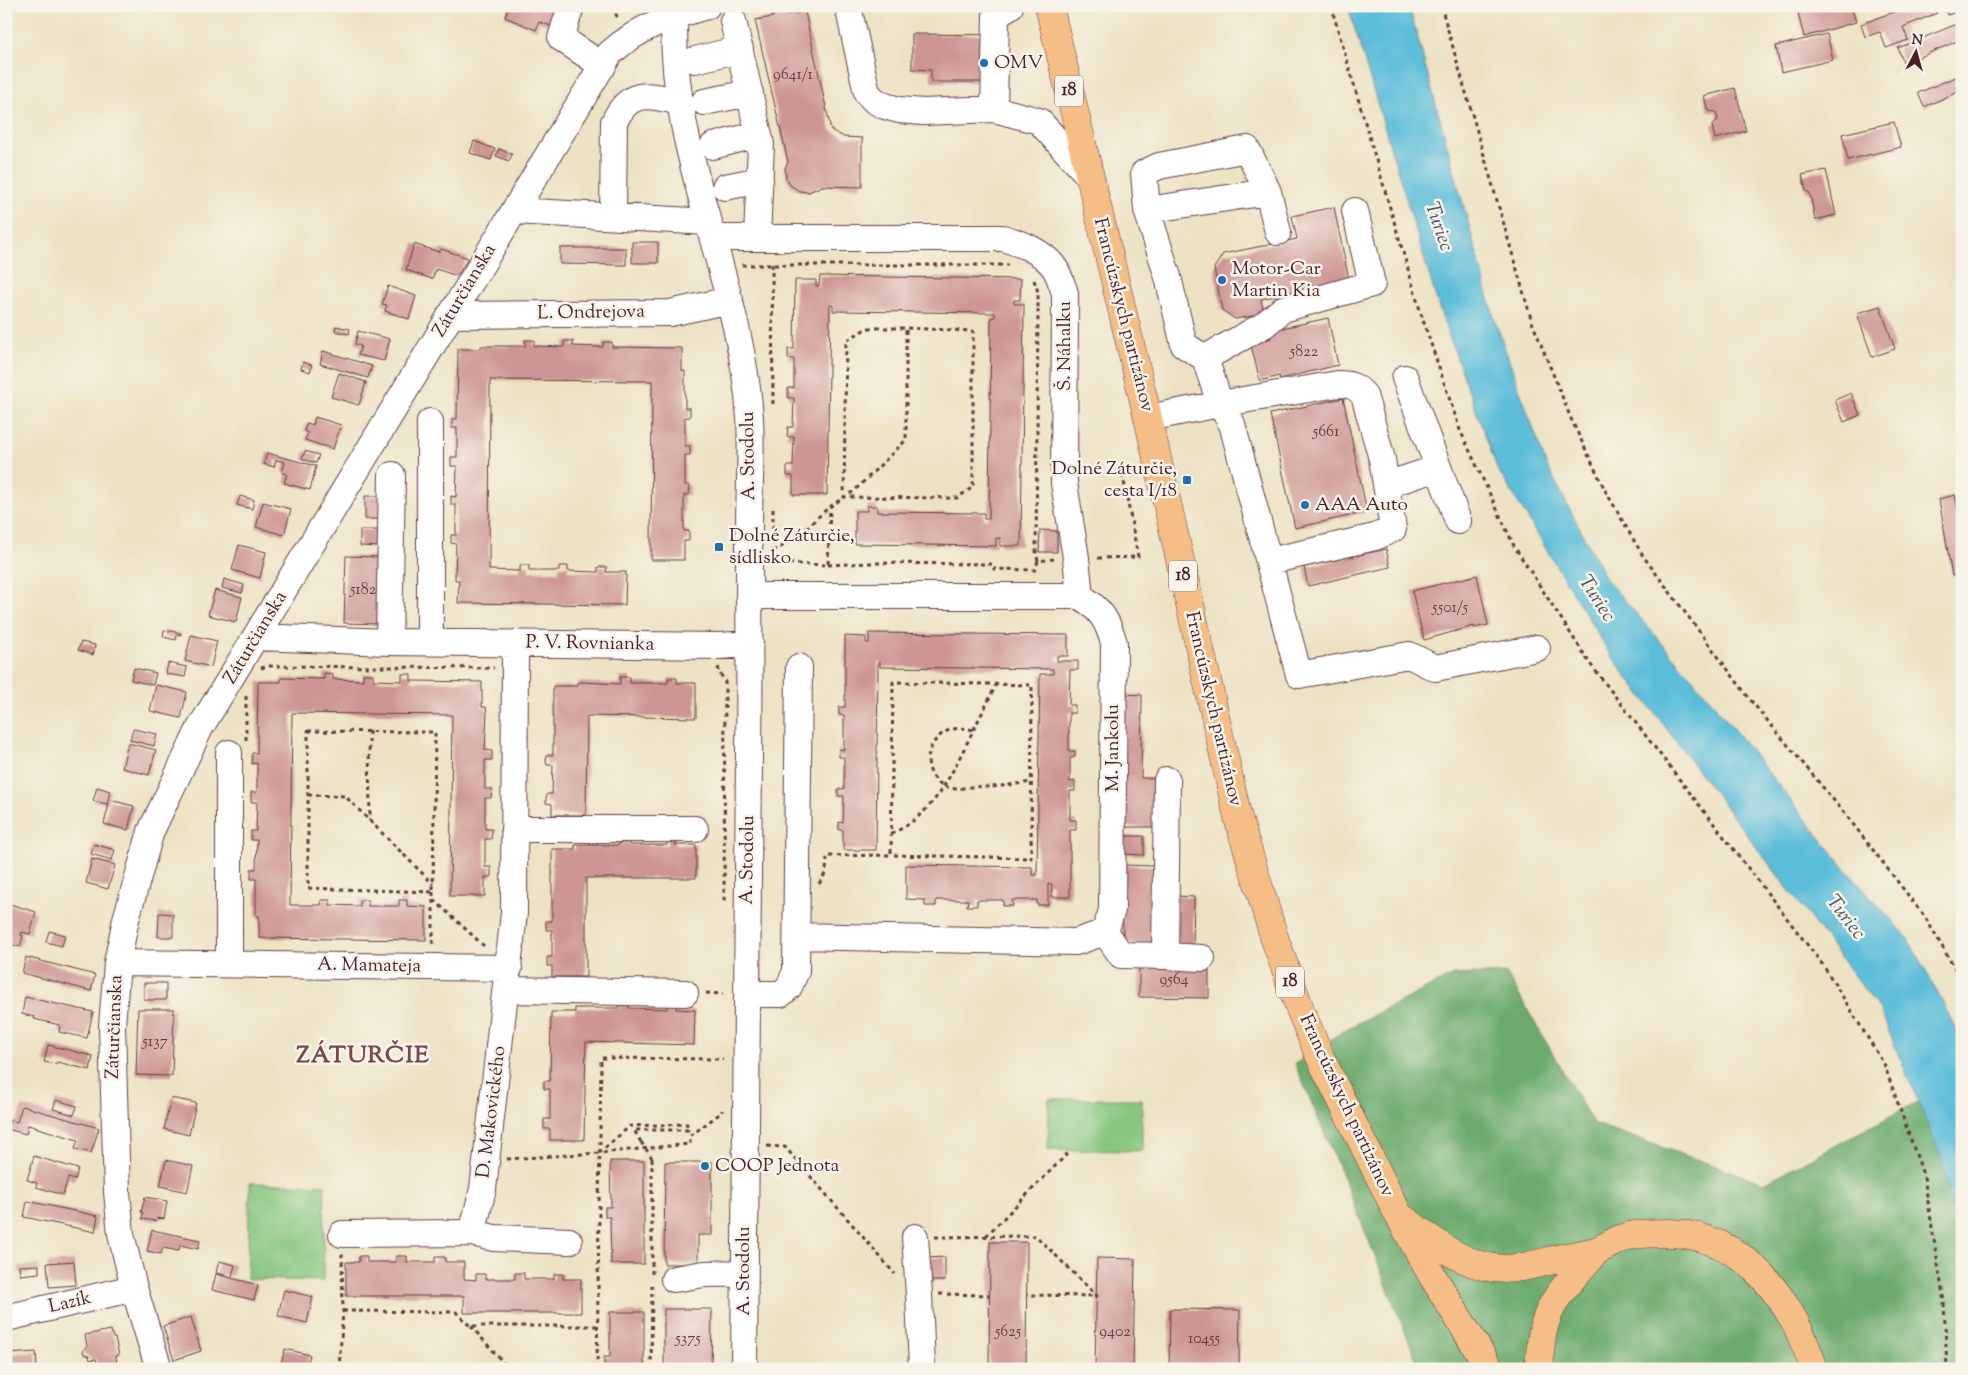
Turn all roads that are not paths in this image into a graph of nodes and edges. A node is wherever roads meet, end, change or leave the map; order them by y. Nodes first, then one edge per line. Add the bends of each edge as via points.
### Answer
1 (571, 6) edge
2 (707, 6) edge
3 (848, 6) edge
4 (1049, 6) edge
5 (1001, 9) edge
6 (675, 11) edge
7 (733, 21) dead end
8 (740, 49) junction
9 (695, 60) dead end
10 (603, 66) junction
11 (750, 93) junction
12 (692, 102) junction
13 (994, 109) junction
14 (759, 134) junction
15 (713, 146) dead end
16 (1088, 176) junction
17 (760, 180) junction
18 (725, 187) dead end
19 (1268, 192) junction
20 (1147, 210) junction
21 (515, 211) junction
22 (1355, 211) dead end
23 (613, 216) junction
24 (711, 230) junction
25 (1278, 232) dead end
26 (765, 238) junction
27 (730, 300) junction
28 (450, 315) junction
29 (1205, 358) junction
30 (1404, 378) dead end
31 (1220, 404) junction
32 (1148, 418) junction
33 (430, 422) dead end
34 (1438, 468) junction
35 (392, 475) dead end
36 (1386, 485) junction
37 (1458, 521) dead end
38 (1270, 562) junction
39 (749, 596) junction
40 (1080, 596) junction
41 (256, 637) junction
42 (390, 642) junction
43 (430, 642) junction
44 (515, 643) junction
45 (750, 644) junction
46 (1537, 648) dead end
47 (799, 667) dead end
48 (238, 750) road end
49 (1167, 780) dead end
50 (514, 829) junction
51 (695, 829) dead end
52 (1105, 932) junction
53 (797, 936) junction
54 (1165, 956) junction
55 (1202, 958) dead end
56 (117, 964) junction
57 (229, 964) junction
58 (508, 979) junction
59 (685, 993) dead end
60 (731, 994) junction
61 (1399, 1216) junction
62 (472, 1232) junction
63 (342, 1234) road end
64 (915, 1237) road end
65 (568, 1241) dead end
66 (1596, 1250) junction
67 (744, 1272) junction
68 (674, 1279) dead end
69 (134, 1288) junction
70 (6, 1318) edge
71 (1487, 1365) edge
72 (159, 1369) edge
73 (744, 1369) edge
74 (922, 1369) edge
75 (1540, 1369) edge
76 (1814, 1369) edge

1 - 10 street via 561,38
2 - 6 street, Záturčianska
3 - 13 street via 867,93 875,101 899,110 923,112
4 - 16 main road, Francúzskych partizánov / 18
5 - 13 street
6 - 10 street, Záturčianska via 629,37 610,54
6 - 12 street, A. Stodolu via 674,54
7 - 8 street
8 - 9 street
8 - 11 street
10 - 21 street, Záturčianska
11 - 12 street
11 - 14 street
12 - 23 street via 650,96 633,98 620,109 614,122
12 - 24 street, A. Stodolu
13 - 16 street via 1039,121
14 - 15 street
14 - 17 street
16 - 32 main road, Francúzskych partizánov / 18
17 - 18 street
17 - 26 street
19 - 20 street
19 - 20 street via 1247,149 1159,166 1144,173
19 - 25 street
20 - 29 street via 1168,277 1184,345
21 - 23 street, Š. Náhalku
21 - 28 street, Záturčianska
22 - 29 street via 1372,284 1283,309 1264,325
23 - 24 street, Š. Náhalku
24 - 26 street, Š. Náhalku
24 - 27 street, A. Stodolu
26 - 40 street, Š. Náhalku via 1003,238 1040,254 1055,268 1065,292 1064,483
27 - 28 street, Ľ. Ondrejova via 670,313
27 - 39 street, A. Stodolu via 750,419 761,563
28 - 41 street, Záturčianska
29 - 31 street
30 - 34 street
31 - 32 street
31 - 36 street via 1338,384 1354,386 1364,395
31 - 38 street via 1232,424
32 - 61 main road, Francúzskych partizánov / 18 via 1238,818 1274,937 1319,1055
33 - 43 street
34 - 36 street
34 - 37 street
35 - 42 street
36 - 38 street via 1393,529 1375,537
38 - 46 street via 1299,675 1409,655 1435,668
39 - 40 street
39 - 45 street, A. Stodolu
40 - 52 street, M. Jankolu via 1108,622 1114,643 1112,910
41 - 42 street, P. V. Rovnianka
41 - 56 street, Záturčianska via 200,728 151,831
42 - 43 street, P. V. Rovnianka
43 - 44 street, P. V. Rovnianka
44 - 45 street, P. V. Rovnianka
44 - 50 street, D. Makovického
45 - 60 street, A. Stodolu
47 - 53 street
48 - 57 street
49 - 54 street
50 - 51 street
50 - 58 street, D. Makovického via 514,912
52 - 53 street via 1076,942
52 - 54 street via 1121,955
53 - 60 street via 796,971 790,987 781,994
54 - 55 street
56 - 57 street, A. Mamateja
56 - 69 street, Záturčianska via 112,1026 117,1192 121,1234
57 - 58 street, A. Mamateja
58 - 59 street
58 - 62 street, D. Makovického via 483,1189
60 - 67 street, A. Stodolu
61 - 66 main road via 1471,1263 1495,1268 1525,1268
61 - 71 main road, 18
62 - 63 street
62 - 65 street via 494,1238
64 - 74 street
66 - 75 main road via 1568,1282 1549,1311 1542,1328
66 - 76 main road via 1626,1237 1658,1233 1684,1234 1714,1242 1734,1252 1753,1265 1771,1284 1792,1315
67 - 68 street
67 - 73 street, A. Stodolu
69 - 70 street, Lazík
69 - 72 street, Záturčianska

